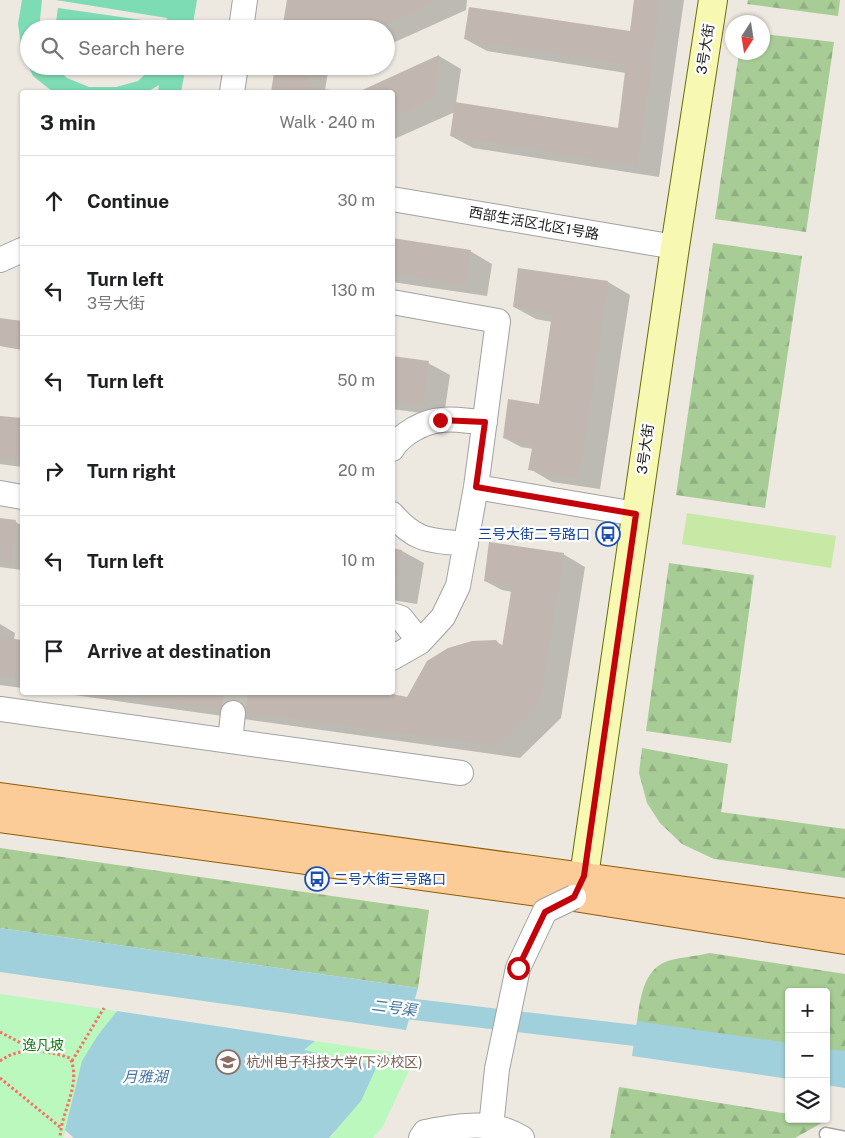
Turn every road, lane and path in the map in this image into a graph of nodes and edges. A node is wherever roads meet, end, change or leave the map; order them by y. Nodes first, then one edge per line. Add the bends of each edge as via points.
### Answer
1 (245, 0) edge
2 (713, 0) edge
3 (242, 20) edge
4 (235, 75) edge
5 (232, 90) edge
6 (395, 200) edge
7 (674, 247) junction
8 (20, 251) edge
9 (0, 260) edge
10 (395, 303) edge
11 (485, 422) junction
12 (404, 426) edge
13 (395, 444) edge
14 (476, 487) junction
15 (0, 493) edge
16 (20, 497) edge
17 (636, 514) junction
18 (395, 517) edge
19 (466, 544) junction
20 (395, 616) edge
21 (420, 642) junction
22 (395, 656) edge
23 (0, 709) edge
24 (233, 713) tunnel mouth
25 (230, 741) junction
26 (461, 773) dead end
27 (0, 797) edge
28 (0, 818) edge
29 (579, 887) junction
30 (845, 913) edge
31 (845, 940) edge
32 (104, 1008) dead end
33 (0, 1032) edge
34 (34, 1050) junction
35 (0, 1061) edge
36 (71, 1061) junction
37 (0, 1078) edge
38 (60, 1127) junction
39 (491, 1127) junction
40 (826, 1134) dead end
41 (60, 1138) edge
42 (421, 1138) edge
43 (522, 1138) edge
44 (845, 1138) edge

1 - 3 street
2 - 7 street, 3号大街
4 - 5 street
6 - 7 street, 西部生活区北区1号路
7 - 17 street, 3号大街
8 - 9 street
10 - 11 street via 498,320
11 - 12 street via 440,420
11 - 14 street
12 - 13 street
14 - 17 street
14 - 19 street
15 - 16 street
17 - 29 street, 3号大街
18 - 19 street via 407,531 426,539
19 - 21 street via 458,586 443,617
20 - 21 street via 401,618
21 - 22 street
23 - 25 street
24 - 25 street
25 - 26 street
27 - 29 main road
28 - 29 main road
29 - 30 main road
29 - 31 main road
29 - 39 street, bridge via 545,912 518,968 497,1069
32 - 36 path
33 - 34 path
34 - 35 path via 19,1052
34 - 36 path via 58,1054
36 - 38 path via 72,1090
37 - 38 path
38 - 41 path
39 - 42 street via 470,1124 425,1132
39 - 43 street
40 - 44 lane

